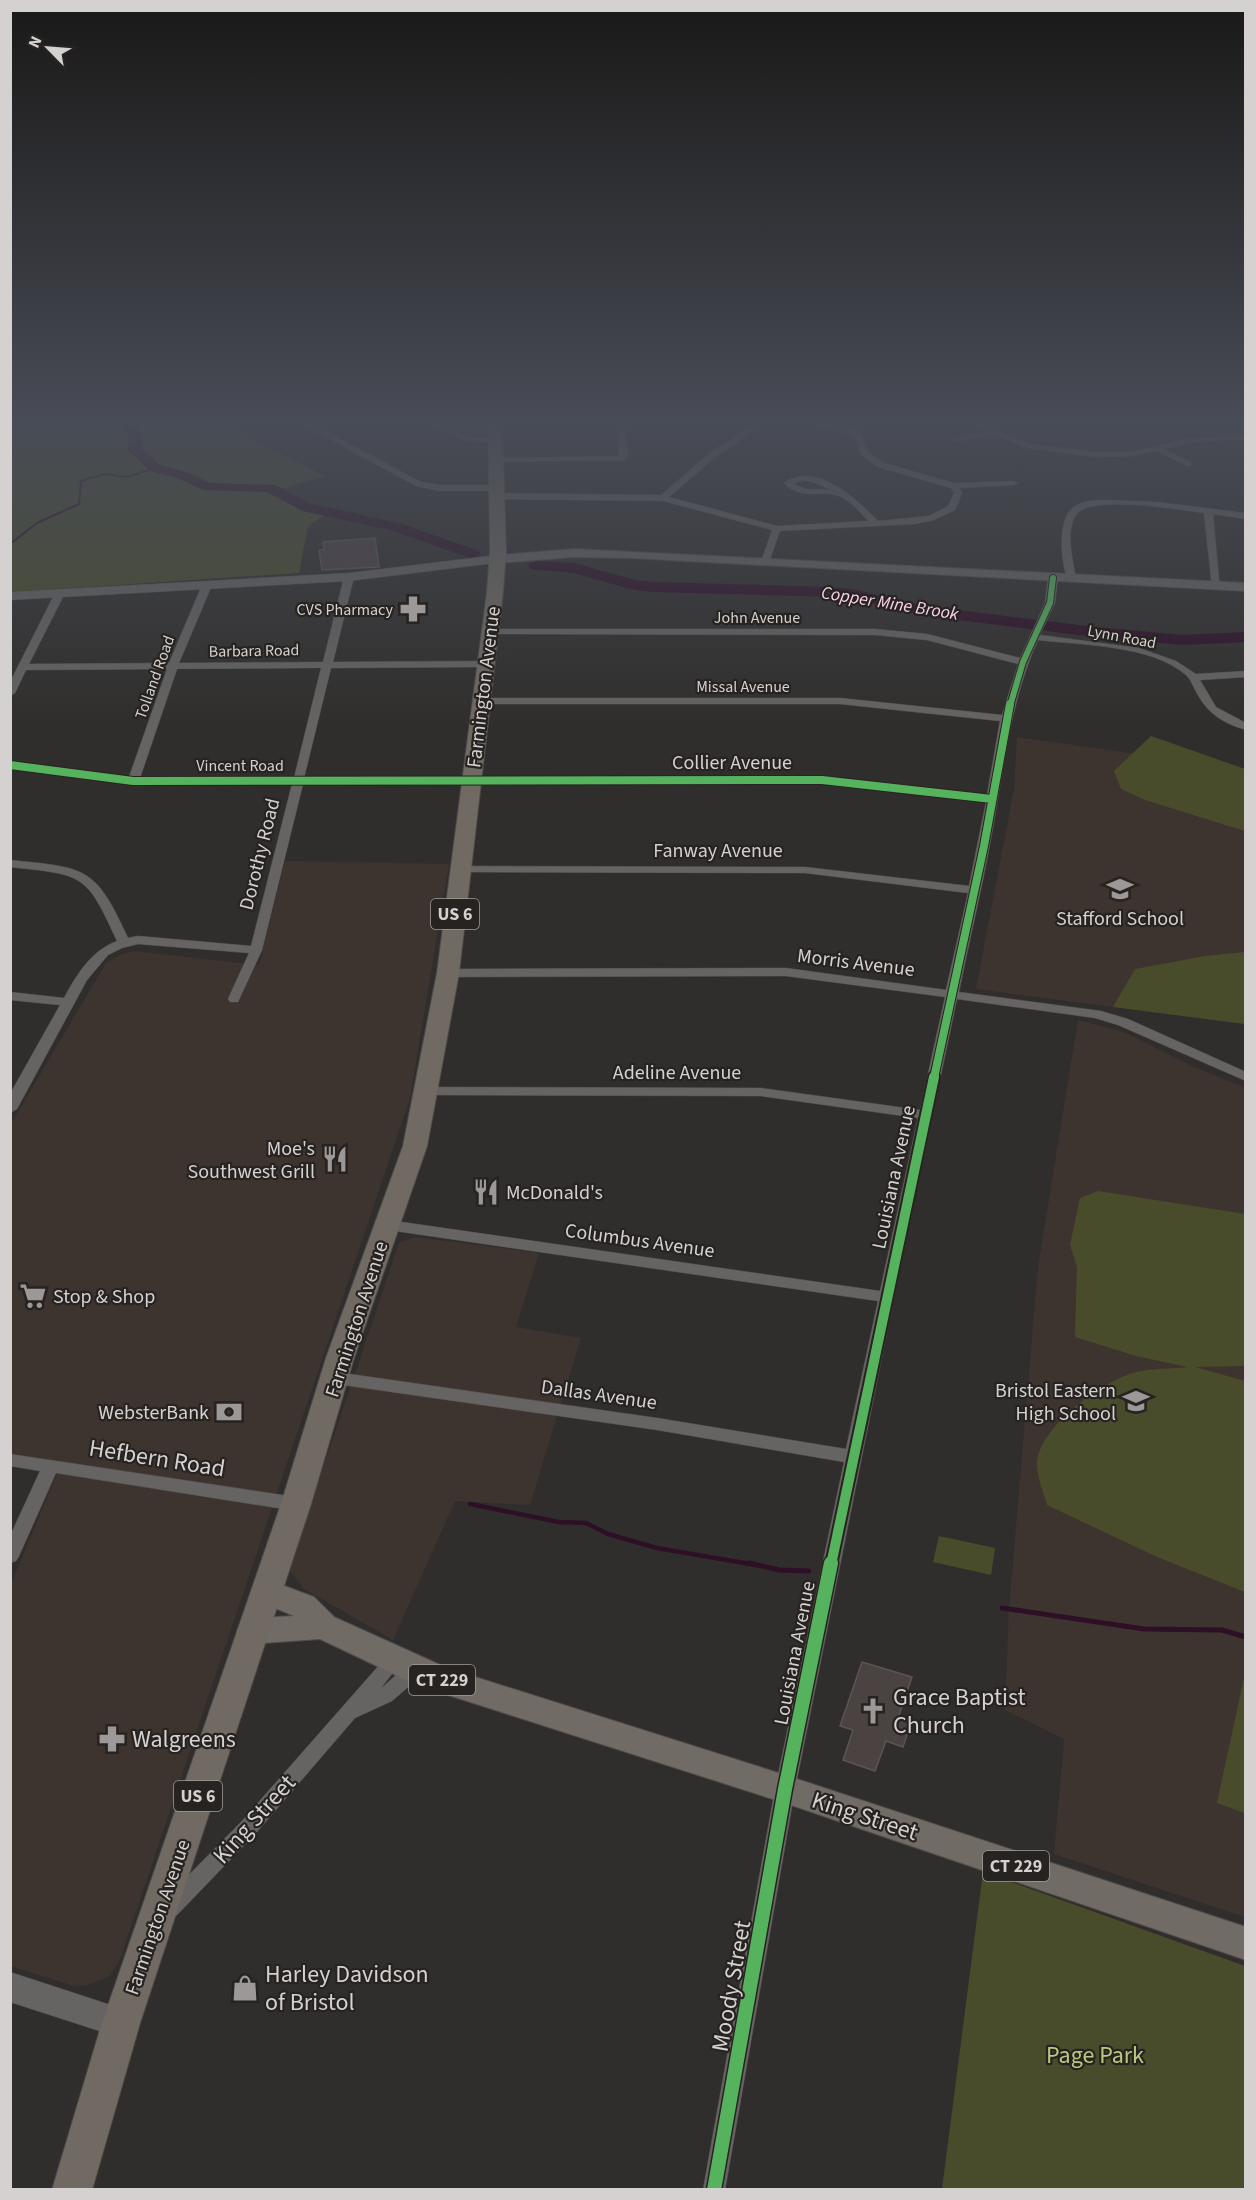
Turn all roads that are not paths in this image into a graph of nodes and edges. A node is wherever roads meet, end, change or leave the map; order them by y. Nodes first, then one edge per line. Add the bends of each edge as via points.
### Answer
1 (496, 523) edge
2 (754, 523) edge
3 (893, 523) edge
4 (1069, 523) edge
5 (1209, 523) edge
6 (876, 524) joint
7 (777, 529) junction
8 (498, 559) junction
9 (765, 562) junction
10 (349, 577) junction
11 (1053, 578) junction
12 (1071, 579) junction
13 (207, 585) junction
14 (1217, 587) junction
15 (1245, 588) edge
16 (60, 594) junction
17 (10, 596) edge
18 (1039, 629) junction
19 (489, 632) junction
20 (1023, 662) junction
21 (327, 664) junction
22 (484, 664) junction
23 (173, 666) junction
24 (24, 667) junction
25 (1245, 674) edge
26 (1194, 677) junction
27 (10, 693) edge
28 (480, 701) junction
29 (1006, 719) junction
30 (1245, 727) edge
31 (10, 765) edge
32 (300, 780) junction
33 (470, 780) junction
34 (133, 781) junction
35 (992, 799) junction
36 (10, 862) edge
37 (460, 869) junction
38 (974, 890) junction
39 (124, 943) junction
40 (256, 950) junction
41 (448, 973) junction
42 (951, 994) junction
43 (10, 996) edge
44 (234, 999) dead end
45 (68, 1002) junction
46 (1245, 1077) edge
47 (426, 1090) junction
48 (10, 1109) edge
49 (925, 1114) junction
50 (388, 1225) junction
51 (886, 1297) junction
52 (336, 1378) junction
53 (854, 1457) junction
54 (10, 1460) edge
55 (51, 1465) junction
56 (296, 1504) junction
57 (10, 1556) edge
58 (266, 1591) junction
59 (323, 1626) junction
60 (252, 1631) junction
61 (404, 1665) junction
62 (785, 1789) junction
63 (156, 1921) junction
64 (1245, 1944) edge
65 (10, 1987) edge
66 (121, 2023) junction
67 (72, 2190) edge
68 (714, 2190) edge

1 - 8 highway, Farmington Avenue / US 6
2 - 7 street
3 - 6 street
4 - 12 street
5 - 14 street
6 - 7 street
7 - 9 street
8 - 9 street via 593,553
8 - 10 main road
8 - 19 highway, Farmington Avenue / US 6
9 - 11 street
10 - 13 main road
10 - 21 street, Dorothy Road
11 - 12 street
11 - 18 street, Louisiana Avenue via 1050,603
12 - 14 street
13 - 16 main road
13 - 23 street, Tolland Road
14 - 15 street
16 - 17 main road
16 - 24 street
18 - 20 street, Louisiana Avenue
18 - 26 street, Lynn Road via 1152,655
19 - 20 street, John Avenue via 875,632 927,637
19 - 22 highway, Farmington Avenue / US 6
20 - 29 street, Louisiana Avenue
21 - 22 street, Barbara Road
21 - 23 street, Barbara Road
21 - 32 street, Dorothy Road
22 - 28 highway, Farmington Avenue / US 6
23 - 24 street, Barbara Road
23 - 34 street, Tolland Road
24 - 27 street
25 - 26 street
26 - 30 street via 1208,705
28 - 29 street, Missal Avenue via 840,701
28 - 33 highway, Farmington Avenue / US 6
29 - 35 street, Louisiana Avenue
31 - 34 street, Vincent Road
32 - 33 street, Vincent Road
32 - 34 street, Vincent Road
32 - 40 street, Dorothy Road
33 - 35 street, Collier Avenue via 822,780
33 - 37 highway, Farmington Avenue / US 6
35 - 38 street, Louisiana Avenue
36 - 39 street via 87,879
37 - 38 street, Fanway Avenue via 805,870
37 - 41 highway, Farmington Avenue / US 6
38 - 42 street, Louisiana Avenue
39 - 40 street via 150,940
39 - 45 street via 98,958
40 - 44 street, Dorothy Road
41 - 42 street, Morris Avenue via 786,972
41 - 47 highway, Farmington Avenue / US 6
42 - 46 street, Morris Avenue via 1123,1022
42 - 49 street, Louisiana Avenue
43 - 45 street
45 - 48 street
47 - 49 street, Adeline Avenue via 761,1092
47 - 50 highway, Farmington Avenue / US 6 via 415,1146
49 - 51 street, Louisiana Avenue
50 - 51 street, Columbus Avenue
50 - 52 highway, Farmington Avenue / US 6
51 - 53 street, Louisiana Avenue
52 - 53 street, Dallas Avenue
52 - 56 highway, Farmington Avenue / US 6
53 - 62 street, Louisiana Avenue
54 - 55 street, Hefbern Road
55 - 56 street, Hefbern Road
55 - 57 street
56 - 58 highway, Farmington Avenue / US 6
58 - 59 main road, King Street / CT 229 via 304,1606
58 - 60 highway, Farmington Avenue / US 6
59 - 60 main road, King Street / CT 229
59 - 61 main road, King Street / CT 229
60 - 63 highway, Farmington Avenue / US 6
61 - 62 main road, King Street / CT 229
61 - 63 street, King Street via 396,1690 347,1713 236,1840
62 - 64 main road, King Street / CT 229
62 - 68 street, Moody Street
63 - 66 highway, Farmington Avenue / US 6
65 - 66 main road
66 - 67 highway, Farmington Avenue / US 6

